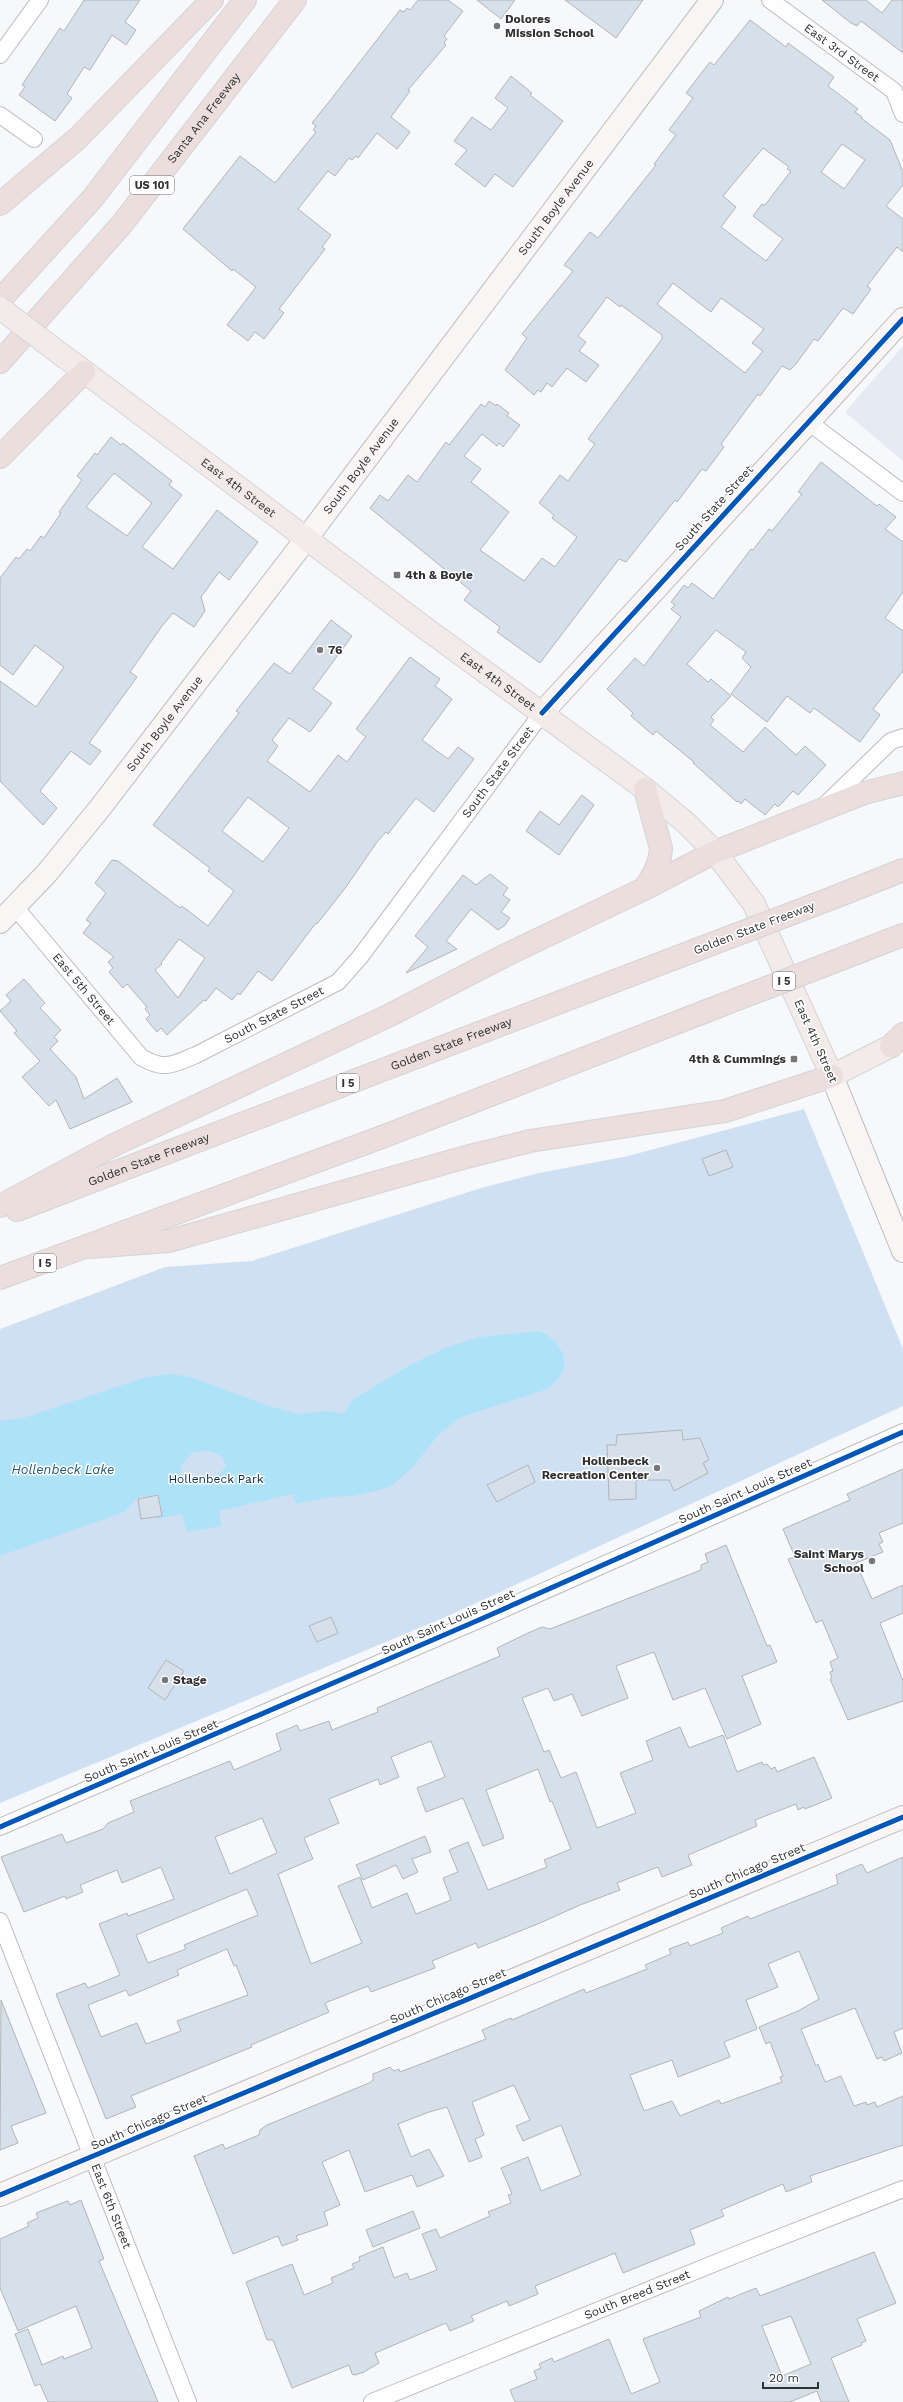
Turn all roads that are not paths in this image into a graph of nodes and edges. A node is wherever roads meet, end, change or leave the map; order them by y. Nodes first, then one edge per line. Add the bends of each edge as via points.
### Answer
1 (40, 0) edge
2 (212, 0) edge
3 (246, 0) edge
4 (295, 0) edge
5 (712, 0) edge
6 (770, 0) edge
7 (0, 55) edge
8 (903, 114) edge
9 (0, 115) edge
10 (34, 139) dead end
11 (0, 204) edge
12 (0, 300) edge
13 (0, 308) edge
14 (903, 319) edge
15 (0, 362) edge
16 (84, 372) junction
17 (807, 421) junction
18 (0, 457) edge
19 (903, 493) edge
20 (306, 539) junction
21 (542, 713) junction
22 (903, 737) edge
23 (903, 783) edge
24 (645, 789) junction
25 (819, 810) junction
26 (715, 852) junction
27 (903, 870) edge
28 (644, 889) junction
29 (15, 907) junction
30 (0, 922) edge
31 (903, 935) edge
32 (899, 1041) edge
33 (156, 1066) joint
34 (832, 1076) junction
35 (0, 1206) edge
36 (0, 1217) edge
37 (89, 1247) junction
38 (903, 1251) edge
39 (0, 1278) edge
40 (903, 1432) edge
41 (903, 1817) edge
42 (0, 1827) edge
43 (0, 1921) edge
44 (92, 2156) junction
45 (903, 2190) edge
46 (0, 2195) edge
47 (188, 2402) edge
48 (372, 2402) edge

1 - 7 street
2 - 11 highway via 78,138
3 - 12 highway, US 101 via 92,199
4 - 15 highway, Santa Ana Freeway / US 101 via 122,224
5 - 20 street, South Boyle Avenue
6 - 8 street, East 3rd Street via 894,91
9 - 10 street
13 - 16 main road, East 4th Street, bridge
14 - 17 street, South State Street
16 - 18 highway
16 - 20 main road, East 4th Street
17 - 19 street
17 - 21 street, South State Street
20 - 21 main road, East 4th Street
20 - 29 street, South Boyle Avenue via 77,838
21 - 24 main road, East 4th Street
21 - 33 street, South State Street via 360,957 338,982 196,1056 174,1064
22 - 25 street via 890,741
23 - 25 highway via 864,793
24 - 26 main road, East 4th Street via 685,822
24 - 28 highway via 661,848 655,872
25 - 26 highway
26 - 28 highway
26 - 34 main road, East 4th Street via 754,904
27 - 36 highway, Golden State Freeway / I 5, bridge
28 - 35 highway via 504,956 390,1015 114,1145
29 - 30 street, South Boyle Avenue
29 - 33 street, East 5th Street via 141,1057
31 - 37 highway, I 5, bridge
32 - 34 main road
34 - 37 highway via 725,1111 530,1141 169,1241
34 - 38 street, East 4th Street
37 - 39 highway, I 5
40 - 42 street, South Saint Louis Street via 474,1622
41 - 44 street, South Chicago Street
43 - 44 street, East 6th Street
44 - 46 street, South Chicago Street
44 - 47 street, East 6th Street
45 - 48 street, South Breed Street

